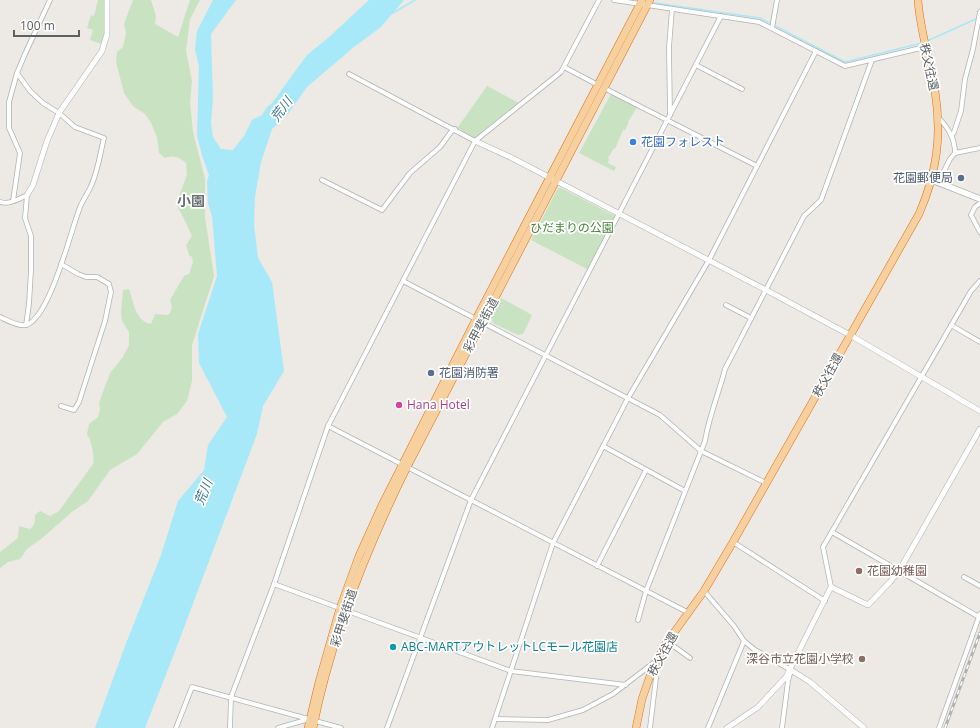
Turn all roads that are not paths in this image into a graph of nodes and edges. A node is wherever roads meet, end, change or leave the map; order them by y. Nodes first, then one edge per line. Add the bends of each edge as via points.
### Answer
1 (50, 0) edge
2 (107, 0) edge
3 (599, 0) edge
4 (614, 0) edge
5 (777, 0) edge
6 (918, 0) edge
7 (644, 2) edge
8 (672, 9) junction
9 (980, 13) edge
10 (721, 16) junction
11 (772, 28) junction
12 (925, 47) junction
13 (816, 51) junction
14 (831, 53) dead end
15 (830, 58) junction
16 (872, 60) junction
17 (696, 65) junction
18 (564, 67) junction
19 (17, 73) junction
20 (349, 74) dead end
21 (601, 87) junction
22 (742, 89) dead end
23 (59, 113) junction
24 (670, 115) junction
25 (938, 117) junction
26 (667, 120) junction
27 (455, 129) junction
28 (952, 135) junction
29 (475, 141) junction
30 (978, 148) edge
31 (955, 153) junction
32 (980, 154) edge
33 (757, 166) junction
34 (553, 179) junction
35 (322, 180) dead end
36 (935, 181) junction
37 (27, 195) junction
38 (980, 199) edge
39 (13, 201) junction
40 (0, 202) edge
41 (980, 203) edge
42 (619, 214) junction
43 (980, 232) edge
44 (709, 260) junction
45 (61, 264) junction
46 (403, 281) junction
47 (980, 281) edge
48 (766, 290) junction
49 (726, 305) dead end
50 (0, 317) edge
51 (751, 318) junction
52 (476, 319) junction
53 (483, 322) junction
54 (26, 325) junction
55 (951, 325) junction
56 (850, 335) junction
57 (980, 342) edge
58 (546, 355) junction
59 (921, 377) junction
60 (628, 398) junction
61 (61, 406) dead end
62 (980, 411) edge
63 (328, 426) junction
64 (980, 429) edge
65 (603, 446) junction
66 (700, 451) junction
67 (404, 466) junction
68 (646, 470) junction
69 (766, 483) junction
70 (685, 491) junction
71 (471, 500) junction
72 (832, 532) junction
73 (733, 542) junction
74 (553, 543) junction
75 (597, 566) junction
76 (899, 571) junction
77 (964, 577) dead end
78 (274, 584) junction
79 (980, 586) edge
80 (831, 587) junction
81 (704, 590) junction
82 (646, 591) junction
83 (825, 601) junction
84 (343, 609) junction
85 (689, 613) junction
86 (979, 616) edge
87 (638, 620) dead end
88 (420, 638) junction
89 (744, 641) junction
90 (668, 642) junction
91 (690, 658) dead end
92 (658, 659) junction
93 (653, 670) junction
94 (791, 670) junction
95 (511, 671) junction
96 (626, 685) junction
97 (231, 697) junction
98 (496, 719) junction
99 (313, 722) edge
100 (176, 728) edge
101 (230, 728) edge
102 (278, 728) edge
103 (308, 728) edge
104 (341, 728) edge
105 (387, 728) edge
106 (492, 728) edge
107 (636, 728) edge
108 (650, 728) edge
109 (708, 728) edge
110 (727, 728) edge
111 (782, 728) edge
112 (864, 728) edge
113 (939, 728) edge

1 - 19 street
2 - 23 street via 107,34 102,51
3 - 18 street
4 - 7 street
5 - 11 street
6 - 12 highway, 秩父往還
7 - 8 street
7 - 21 highway, 彩甲斐街道
8 - 10 street
8 - 24 street via 669,54
9 - 28 street via 965,79 961,111
10 - 11 street via 759,22
10 - 17 street
11 - 13 street
12 - 16 street
12 - 25 highway, 秩父往還
13 - 15 street
13 - 33 street
14 - 15 street
15 - 16 street via 845,66
16 - 48 street via 821,200 804,216
17 - 22 street
17 - 24 street
18 - 21 street
18 - 29 street
19 - 23 street via 34,95
19 - 39 street via 9,102 9,128 20,153
20 - 27 street
21 - 26 street
21 - 34 highway, 彩甲斐街道
23 - 37 street
23 - 45 street via 75,127 104,138 94,178 80,206
24 - 26 street
25 - 28 street
25 - 36 highway, 秩父往還
26 - 33 street
26 - 42 street
27 - 29 street
27 - 35 street via 440,147 410,173 382,210
28 - 31 street
29 - 34 street
29 - 46 street
30 - 31 street
30 - 32 street
31 - 36 street
33 - 44 street
34 - 42 street
34 - 52 highway, 彩甲斐街道
34 - 53 highway, 彩甲斐街道
36 - 38 main road
36 - 56 highway, 秩父往還
37 - 39 street
37 - 54 street via 25,218 31,236 31,270
39 - 40 street
41 - 43 street via 971,215
42 - 44 street
42 - 58 street
44 - 48 street
44 - 60 street
45 - 54 street via 48,297 35,319
45 - 61 street via 86,277 97,277 109,284 111,292 101,335 79,402 74,410
46 - 52 street
46 - 63 street
47 - 55 street via 971,291
48 - 51 street
48 - 56 street
49 - 51 street
50 - 54 street
51 - 66 street via 725,369
52 - 53 street
52 - 67 highway, 彩甲斐街道
53 - 58 street
53 - 67 highway, 彩甲斐街道
55 - 57 street
55 - 59 street
56 - 59 street
56 - 69 highway, 秩父往還
58 - 60 street
58 - 71 street
59 - 62 street
59 - 72 street
60 - 65 street
60 - 66 street via 660,415
63 - 67 street
63 - 78 street
64 - 76 street
65 - 68 street
65 - 74 street
66 - 69 street
66 - 70 street
67 - 71 street
67 - 84 highway, 彩甲斐街道
68 - 70 street
68 - 75 street
69 - 73 highway, 秩父往還
70 - 82 street
71 - 74 street
71 - 88 street
72 - 76 street
72 - 80 street via 823,547
73 - 81 highway, 秩父往還
73 - 83 street
74 - 75 street
74 - 95 street
75 - 82 street
76 - 80 street via 868,605
76 - 86 street
77 - 79 street
78 - 84 street
78 - 97 street
80 - 83 street
81 - 85 highway, 秩父往還
81 - 89 street
82 - 85 street
82 - 87 street
83 - 94 street
84 - 88 street
84 - 99 highway, 彩甲斐街道
85 - 90 highway, 秩父往還
86 - 113 street
88 - 95 street
88 - 105 street
89 - 94 street
89 - 109 street
90 - 91 street
90 - 92 highway, 秩父往還
92 - 93 highway, 秩父往還
92 - 96 street
93 - 107 highway, 秩父往還 via 642,698
93 - 108 street via 656,678
94 - 110 street via 758,707
94 - 111 street
94 - 112 street via 810,682
95 - 96 street
95 - 98 street
96 - 98 street via 588,707 548,720
97 - 99 street
97 - 100 street via 192,687
97 - 101 street
98 - 106 street
99 - 102 street
99 - 103 highway, 彩甲斐街道
99 - 104 street

